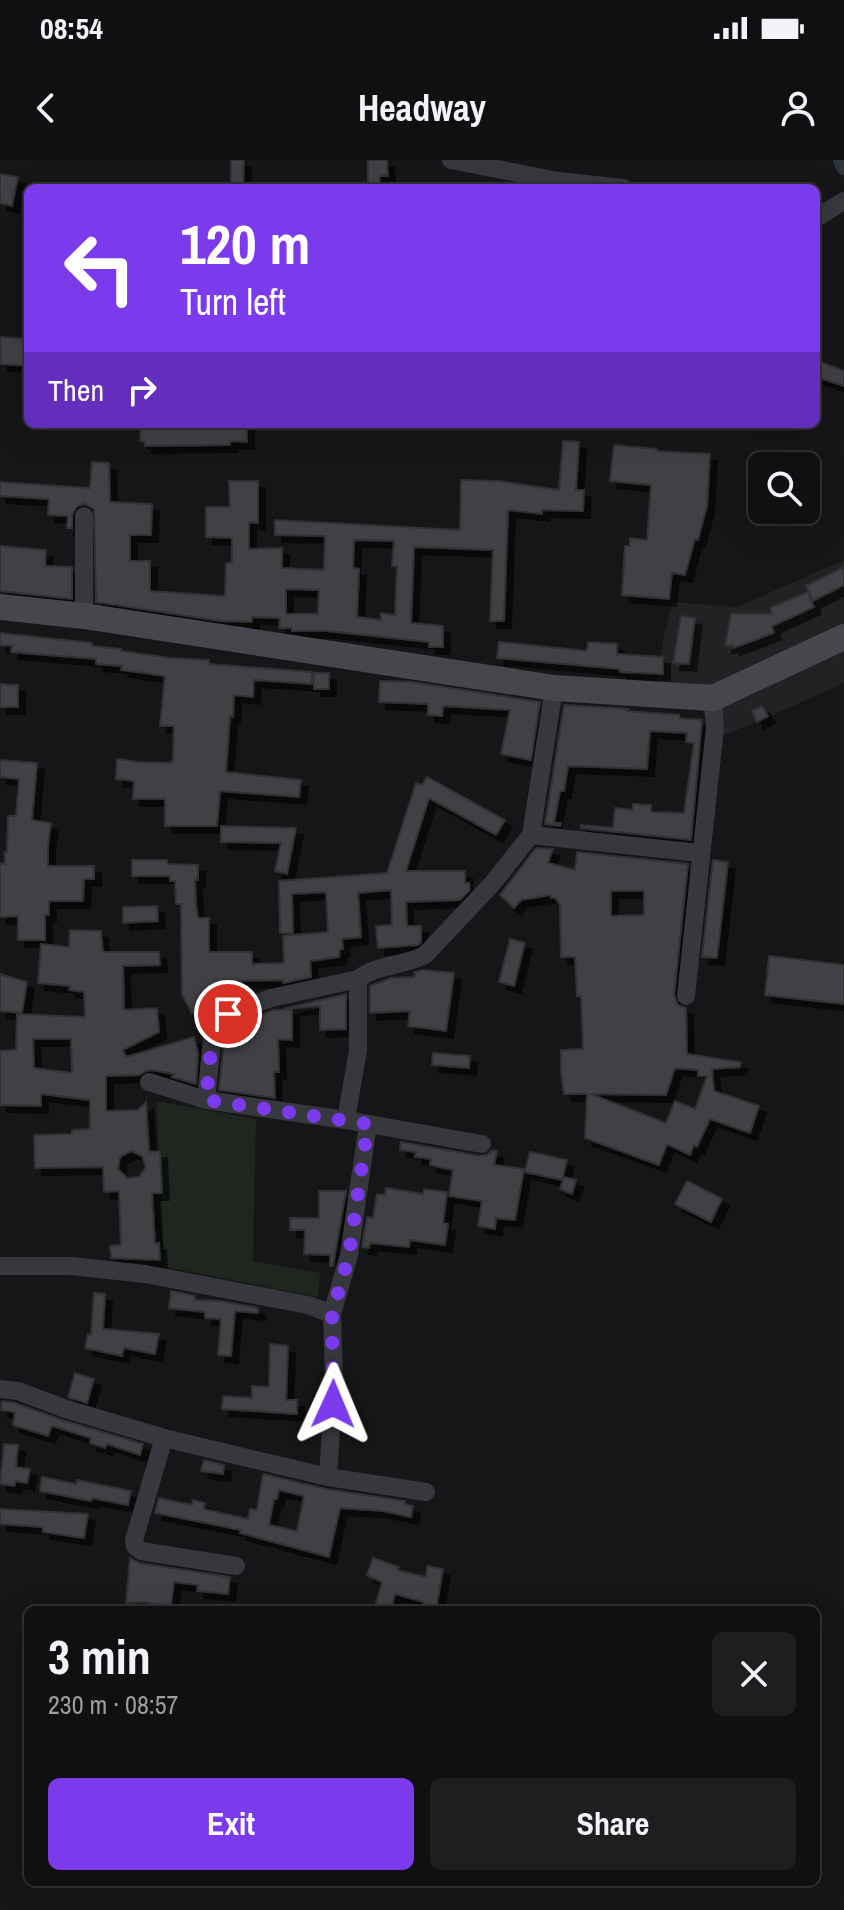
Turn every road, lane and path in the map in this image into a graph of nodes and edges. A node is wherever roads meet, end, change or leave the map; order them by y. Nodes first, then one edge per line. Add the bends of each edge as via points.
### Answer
1 (451, 160) edge
2 (586, 184) edge
3 (844, 201) edge
4 (820, 216) edge
5 (84, 516) dead end
6 (0, 607) edge
7 (84, 616) junction
8 (844, 637) edge
9 (554, 688) junction
10 (713, 698) junction
11 (531, 835) junction
12 (700, 853) junction
13 (358, 979) junction
14 (686, 996) dead end
15 (149, 1082) dead end
16 (206, 1100) junction
17 (346, 1120) junction
18 (368, 1124) junction
19 (482, 1144) dead end
20 (0, 1266) edge
21 (332, 1314) junction
22 (0, 1389) edge
23 (164, 1438) junction
24 (328, 1477) junction
25 (426, 1492) dead end
26 (236, 1566) dead end

1 - 2 street
3 - 4 street
5 - 7 street
6 - 7 main road
7 - 9 main road
8 - 10 main road
9 - 10 main road
9 - 11 street
10 - 12 street via 715,728
11 - 12 street
11 - 13 street via 425,955 370,970
12 - 14 street
13 - 16 street via 271,998 228,1014 213,1029
13 - 17 street via 358,1050
15 - 16 street
16 - 17 street
17 - 18 street
18 - 19 street
18 - 21 street via 349,1255
20 - 21 street via 145,1274
21 - 24 street
22 - 23 street
23 - 24 street
23 - 26 street via 135,1546
24 - 25 street

